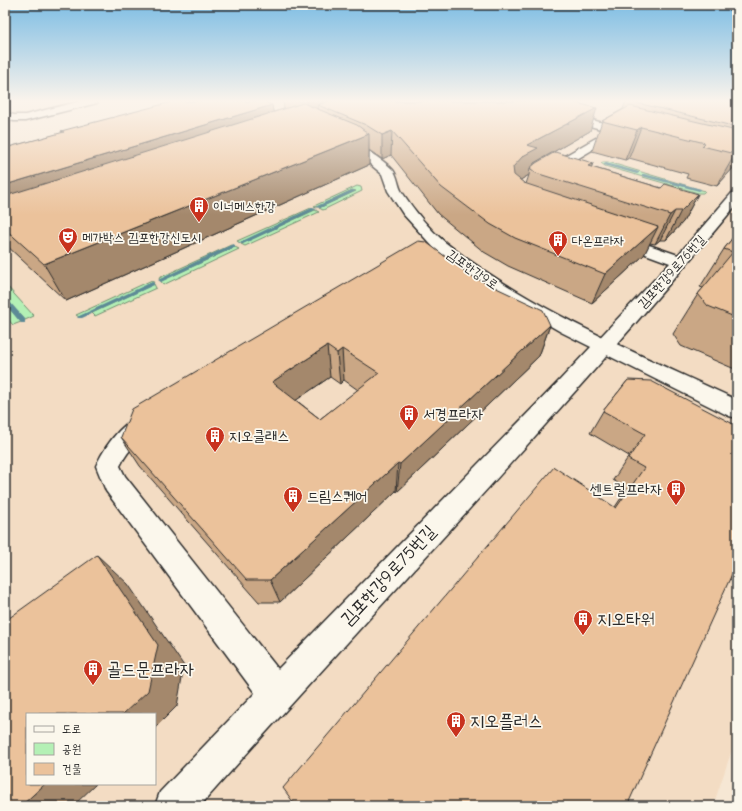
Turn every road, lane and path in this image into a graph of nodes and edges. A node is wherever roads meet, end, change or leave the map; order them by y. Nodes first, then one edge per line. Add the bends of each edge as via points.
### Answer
1 (333, 139) edge
2 (602, 139) edge
3 (536, 178) edge
4 (737, 196) edge
5 (604, 234) edge
6 (681, 261) junction
7 (604, 346) junction
8 (737, 410) edge
9 (167, 412) edge
10 (276, 694) junction
11 (174, 806) edge

1 - 7 street, 김포한강9로 via 362,152 388,172 395,191 429,251
2 - 3 street
4 - 6 street, 김포한강9로76번길
5 - 6 street
6 - 7 street, 김포한강9로76번길
7 - 8 street, 김포한강9로
7 - 10 street, 김포한강9로75번길
9 - 10 street via 127,436 114,450 108,466 112,477
10 - 11 street, 김포한강9로75번길

